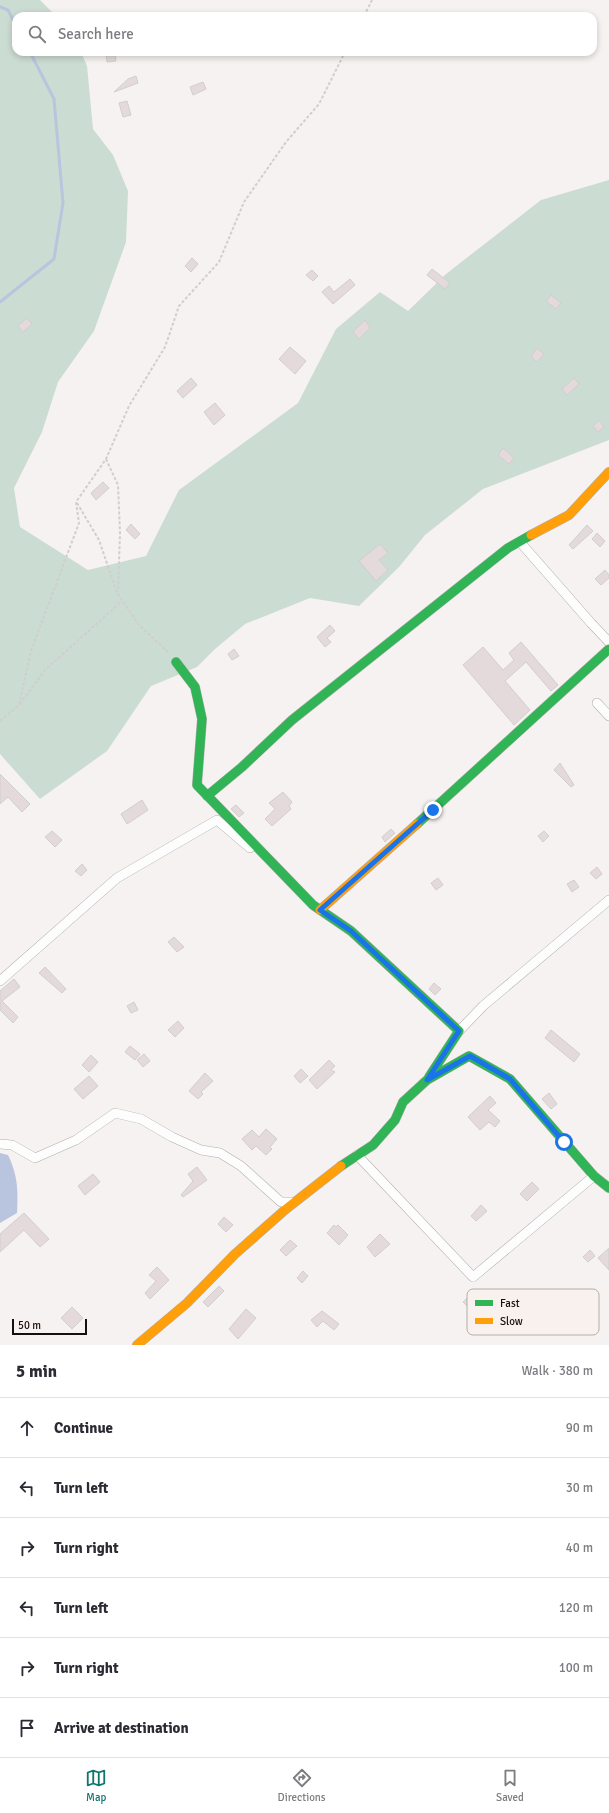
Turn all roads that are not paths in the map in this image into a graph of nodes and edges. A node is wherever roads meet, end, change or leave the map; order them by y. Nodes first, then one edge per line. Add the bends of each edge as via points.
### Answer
1 (609, 472) edge
2 (520, 542) junction
3 (609, 642) edge
4 (609, 649) edge
5 (176, 662) road end
6 (597, 703) dead end
7 (609, 716) edge
8 (207, 796) junction
9 (609, 900) edge
10 (320, 910) junction
11 (340, 922) dead end
12 (0, 981) edge
13 (459, 1031) junction
14 (427, 1080) junction
15 (0, 1144) edge
16 (357, 1155) junction
17 (594, 1176) junction
18 (609, 1188) edge
19 (291, 1202) dead end
20 (137, 1345) edge

1 - 2 street via 569,515
2 - 3 street
2 - 8 street via 508,548 292,720
4 - 10 street
5 - 8 street via 195,687 202,719 197,785
6 - 7 street
8 - 10 street
9 - 13 street via 483,1006
10 - 13 street via 351,931
11 - 12 street via 217,820 118,878
13 - 14 street
14 - 16 street via 403,1102 395,1120 372,1145
14 - 17 street via 470,1056 510,1079
15 - 19 street via 12,1145 35,1158 76,1140 115,1113 141,1119 201,1150 220,1153 241,1166 281,1202
16 - 17 street via 473,1277
16 - 20 street via 286,1209
17 - 18 street

